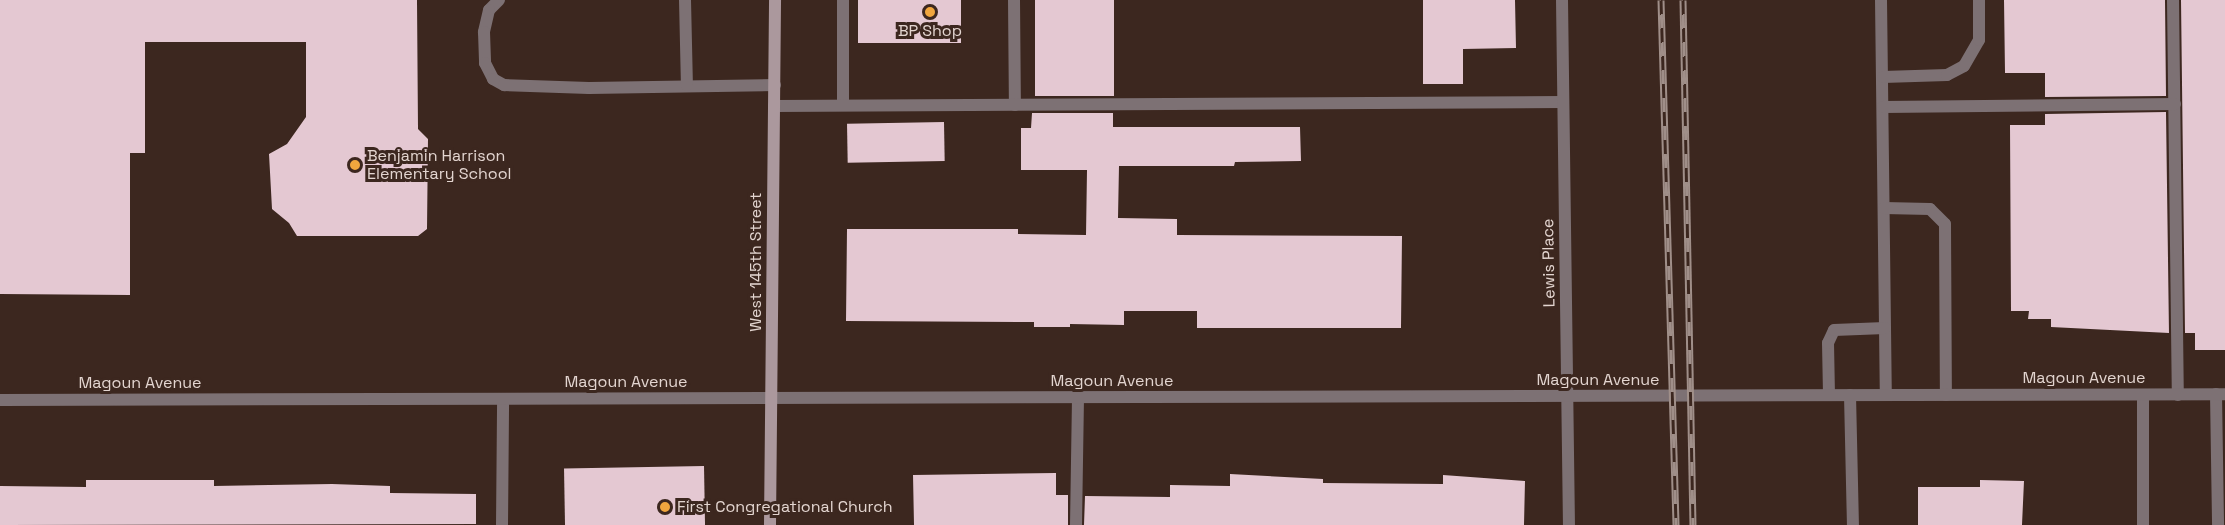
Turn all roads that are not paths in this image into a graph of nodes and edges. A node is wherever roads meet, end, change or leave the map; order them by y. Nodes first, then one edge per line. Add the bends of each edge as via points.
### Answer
1 (499, 0) edge
2 (685, 0) edge
3 (775, 0) edge
4 (843, 0) edge
5 (1014, 0) edge
6 (1562, 0) edge
7 (1881, 0) edge
8 (1979, 0) edge
9 (2173, 0) edge
10 (1882, 77) junction
11 (775, 84) junction
12 (687, 85) junction
13 (1563, 102) junction
14 (2175, 104) junction
15 (843, 105) junction
16 (1015, 105) junction
17 (774, 106) junction
18 (1883, 108) junction
19 (1884, 208) junction
20 (1885, 328) junction
21 (2220, 394) edge
22 (1946, 395) junction
23 (2143, 395) junction
24 (2178, 395) junction
25 (1567, 396) junction
26 (1829, 396) junction
27 (1850, 396) junction
28 (1886, 396) junction
29 (772, 398) junction
30 (1078, 398) junction
31 (503, 399) junction
32 (0, 400) edge
33 (2222, 509) edge
34 (502, 525) edge
35 (770, 525) edge
36 (1076, 525) edge
37 (1569, 525) edge
38 (1852, 525) edge
39 (2143, 525) edge
40 (2218, 525) edge

1 - 12 street via 489,10 484,32 485,63 493,79 504,85
2 - 12 street
3 - 11 street, West 145th Street
4 - 15 street
5 - 16 street
6 - 13 street, Lewis Place
7 - 10 street
8 - 10 street via 1979,40 1964,66 1947,75
9 - 14 street
10 - 18 street
11 - 12 street
11 - 17 street, West 145th Street
13 - 16 street
13 - 25 street, Lewis Place
14 - 18 street
14 - 24 street
15 - 16 street
15 - 17 street
17 - 29 street, West 145th Street
18 - 19 street
19 - 20 street
19 - 22 street via 1930,209 1945,224
20 - 26 street via 1834,330 1828,343
20 - 28 street
21 - 24 street, Magoun Avenue
21 - 33 street
22 - 23 street, Magoun Avenue
22 - 28 street, Magoun Avenue
23 - 24 street, Magoun Avenue
23 - 39 street
25 - 26 street, Magoun Avenue
25 - 30 street, Magoun Avenue
25 - 37 street, Lewis Place
26 - 27 street, Magoun Avenue
27 - 28 street, Magoun Avenue
27 - 38 street
29 - 30 street, Magoun Avenue
29 - 31 street, Magoun Avenue
29 - 35 street, West 145th Street
30 - 36 street
31 - 32 street, Magoun Avenue
31 - 34 street
33 - 40 street

